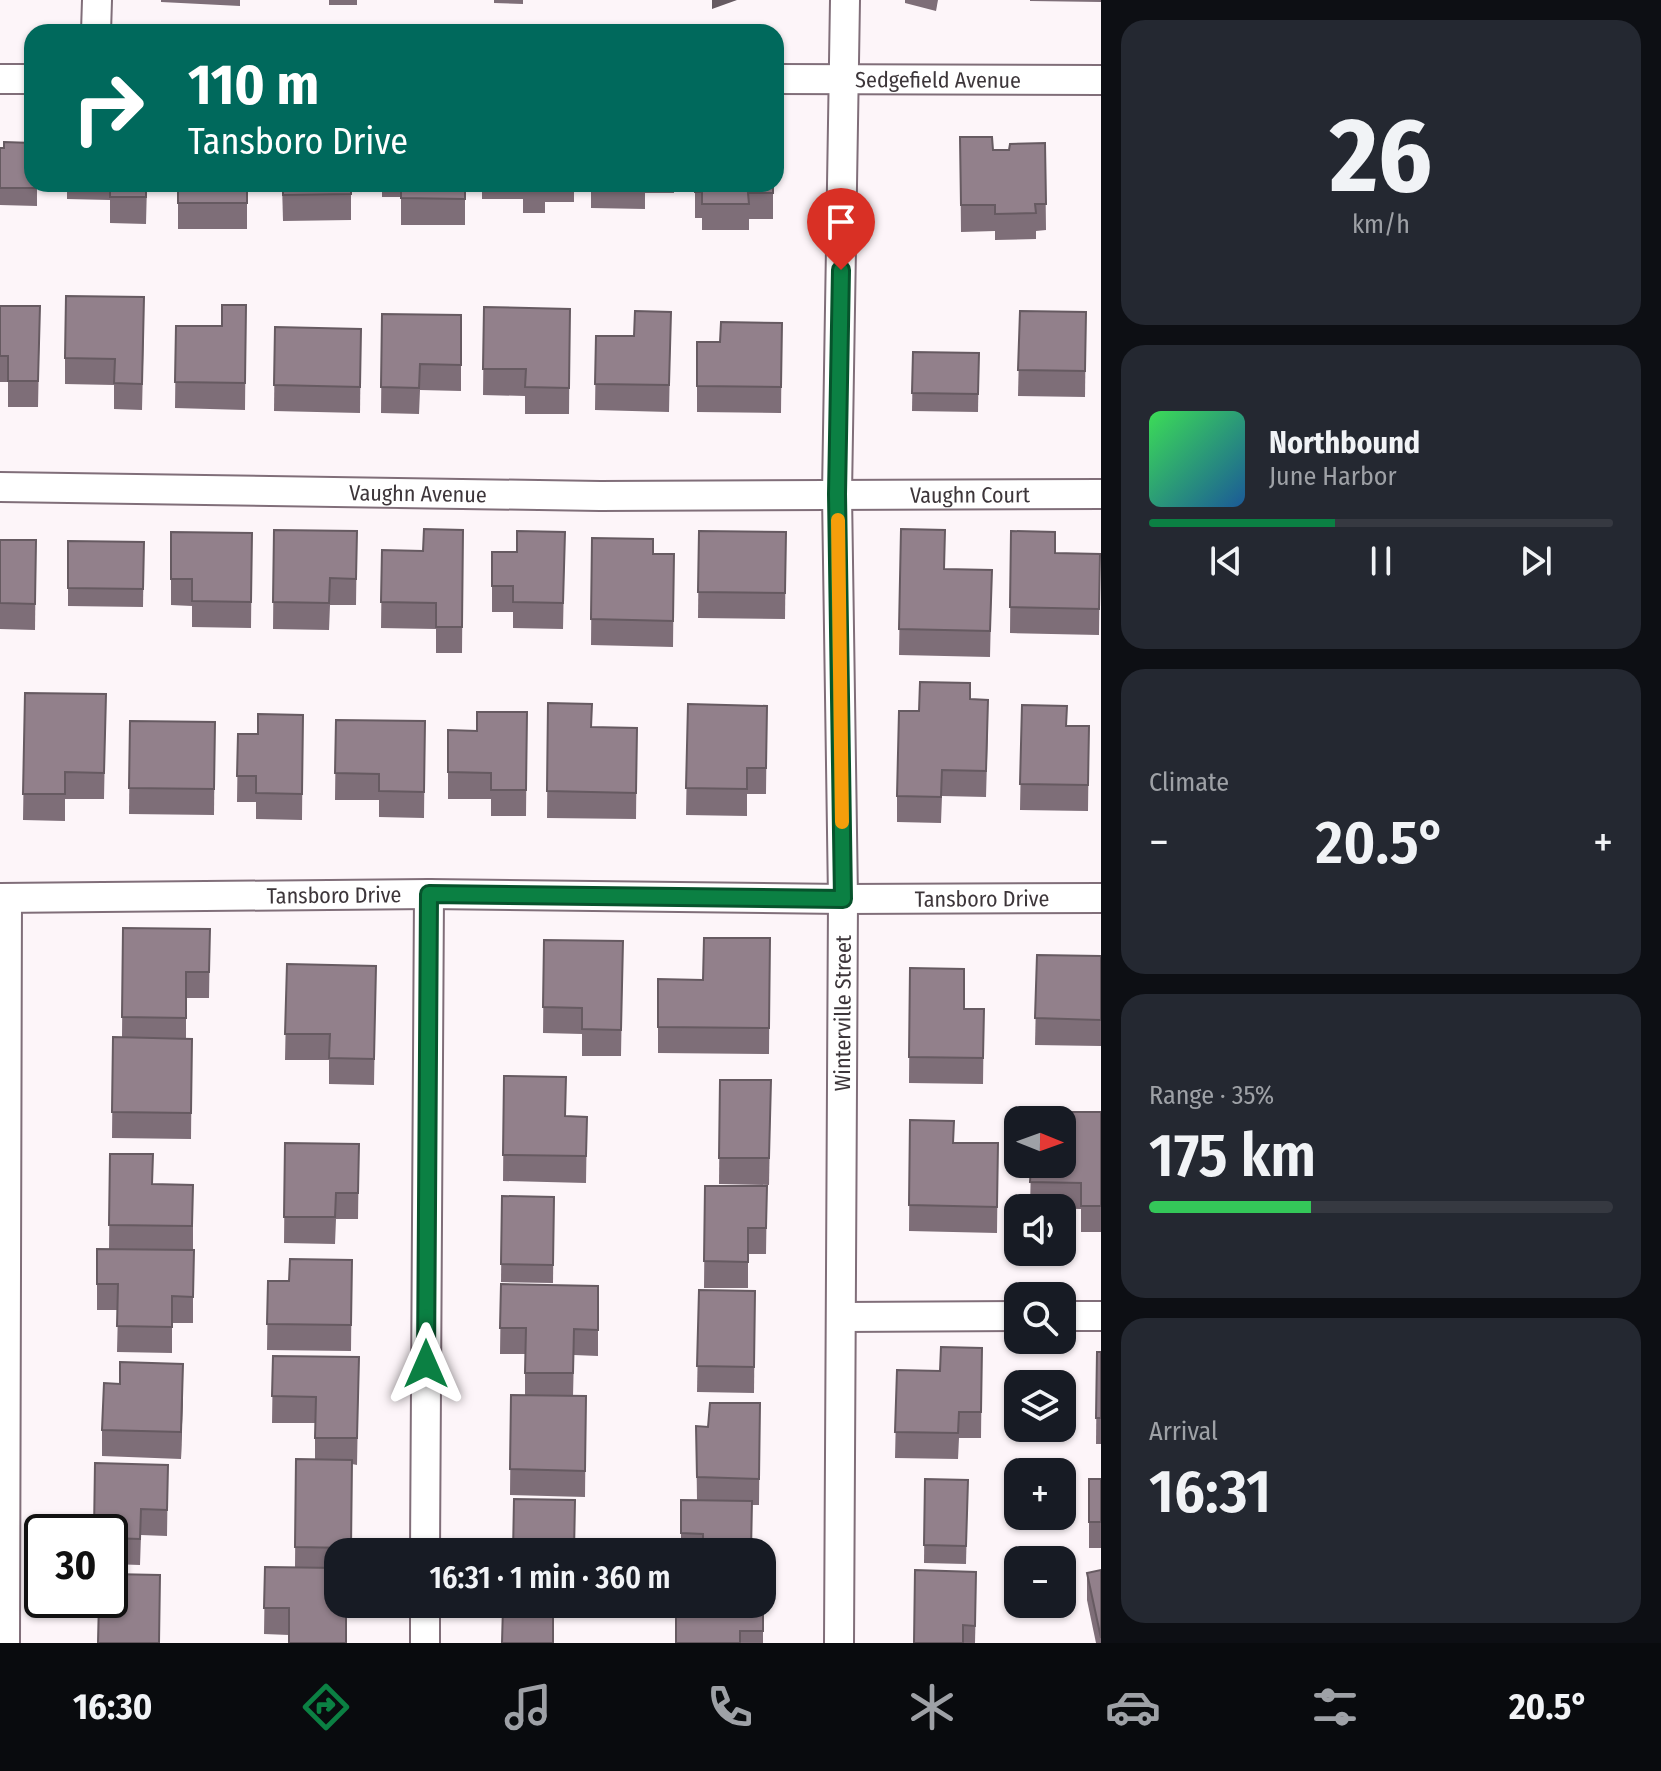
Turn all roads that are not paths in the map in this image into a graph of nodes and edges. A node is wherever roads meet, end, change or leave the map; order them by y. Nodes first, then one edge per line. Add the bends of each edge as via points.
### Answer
1 (97, 0) edge
2 (845, 0) edge
3 (96, 24) edge
4 (844, 78) junction
5 (0, 79) edge
6 (24, 79) edge
7 (784, 79) edge
8 (1101, 80) edge
9 (0, 487) edge
10 (837, 494) junction
11 (1101, 494) edge
12 (429, 894) junction
13 (3, 898) edge
14 (1101, 898) edge
15 (843, 899) junction
16 (1004, 1316) edge
17 (1076, 1316) edge
18 (1101, 1316) edge
19 (842, 1317) junction
20 (425, 1538) edge
21 (425, 1618) edge
22 (5, 1643) edge
23 (425, 1643) edge
24 (839, 1643) edge

1 - 3 street
2 - 4 street, Winterville Street
4 - 7 street, Sedgefield Avenue
4 - 8 street, Sedgefield Avenue
4 - 10 street, Winterville Street
5 - 6 street
9 - 10 street, Vaughn Avenue
10 - 11 street, Vaughn Court
10 - 15 street, Winterville Street
12 - 13 street, Tansboro Drive
12 - 15 street, Tansboro Drive
12 - 20 street
13 - 22 street
14 - 15 street, Tansboro Drive
15 - 19 street, Winterville Street
16 - 19 street
17 - 18 street
19 - 24 street, Winterville Street
21 - 23 street

